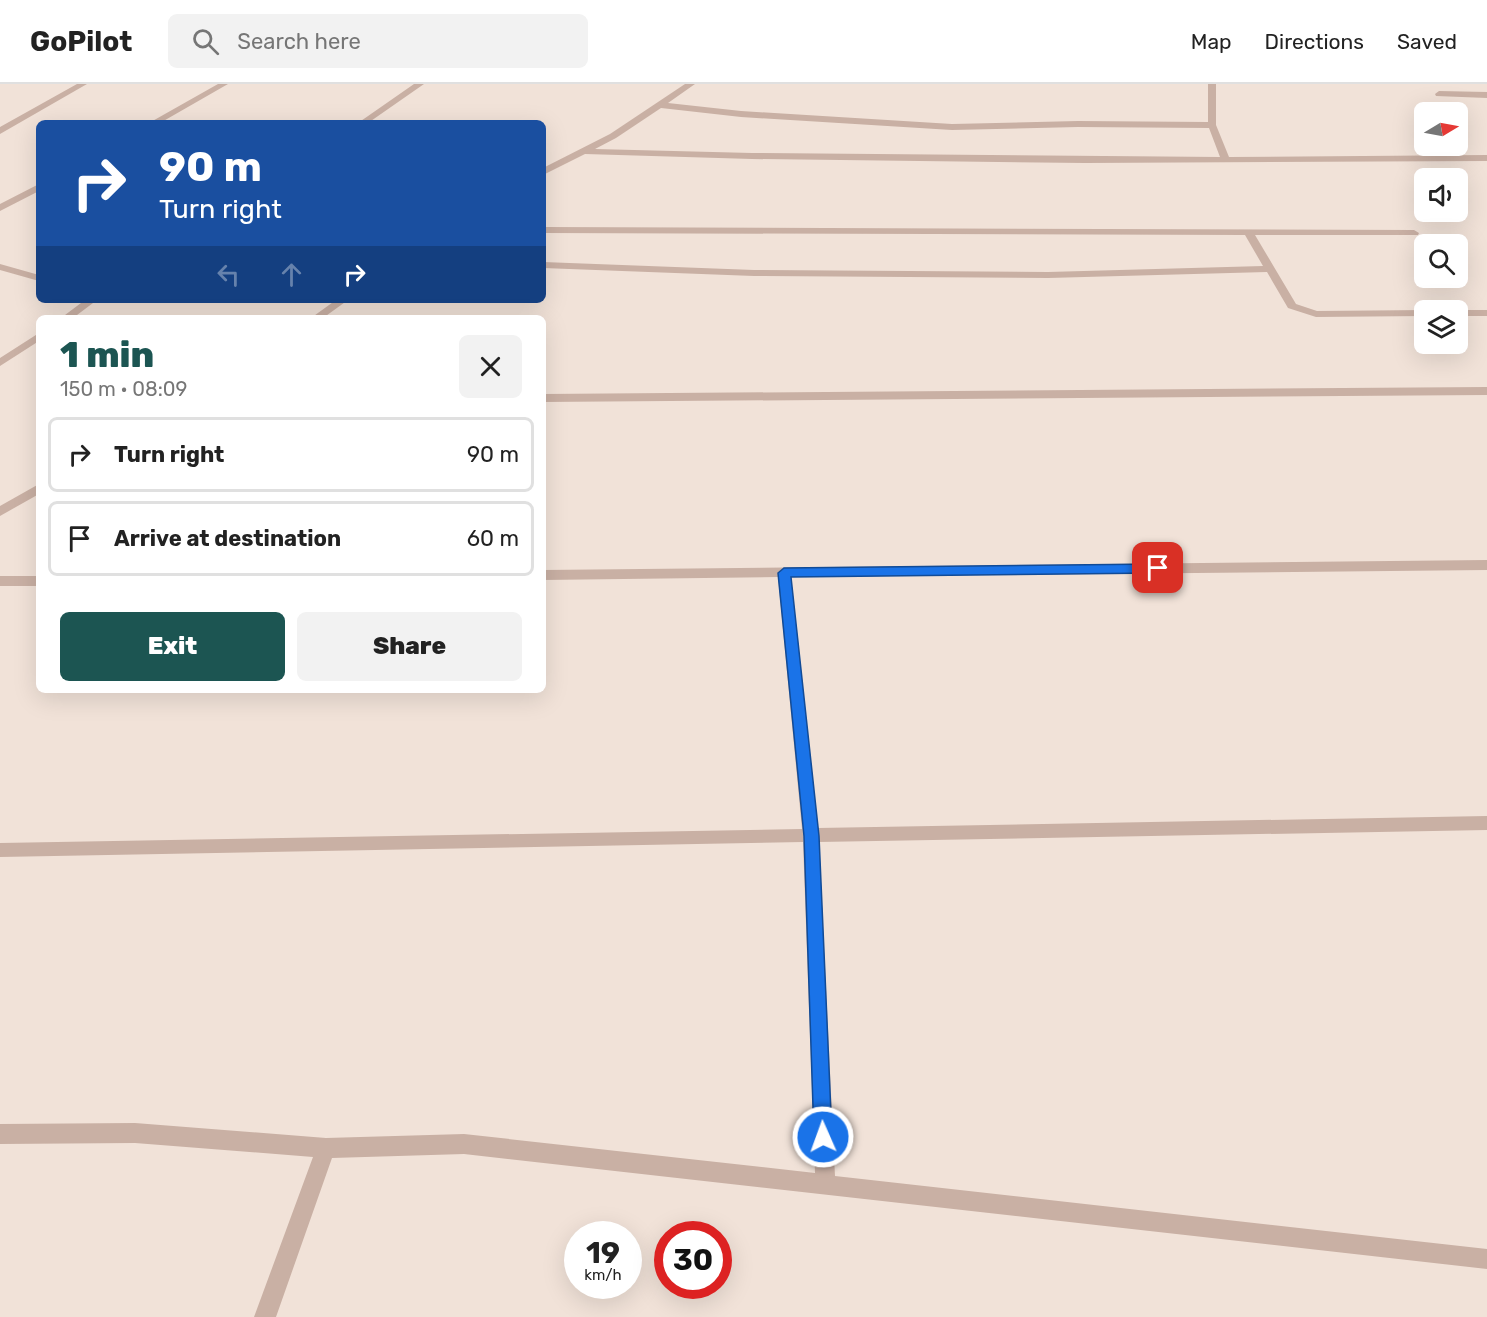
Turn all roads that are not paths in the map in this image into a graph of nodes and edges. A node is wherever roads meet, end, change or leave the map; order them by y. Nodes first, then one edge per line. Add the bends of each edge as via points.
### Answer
1 (83, 84) edge
2 (224, 84) edge
3 (420, 84) edge
4 (691, 84) edge
5 (1212, 84) edge
6 (1439, 94) dead end
7 (1487, 95) edge
8 (662, 105) junction
9 (158, 120) edge
10 (366, 120) edge
11 (1212, 125) junction
12 (0, 130) edge
13 (582, 151) junction
14 (1487, 158) edge
15 (1226, 160) junction
16 (546, 170) edge
17 (36, 189) edge
18 (0, 208) edge
19 (546, 230) edge
20 (1248, 232) junction
21 (1414, 233) dead end
22 (546, 265) edge
23 (0, 267) edge
24 (1270, 269) junction
25 (36, 277) edge
26 (88, 303) edge
27 (338, 303) edge
28 (1414, 313) edge
29 (1468, 313) edge
30 (1487, 313) edge
31 (70, 315) edge
32 (320, 315) edge
33 (36, 338) edge
34 (0, 363) edge
35 (1487, 391) edge
36 (546, 398) edge
37 (36, 490) edge
38 (0, 512) edge
39 (1487, 565) edge
40 (784, 573) junction
41 (546, 575) edge
42 (0, 581) edge
43 (36, 581) edge
44 (1487, 823) edge
45 (812, 836) junction
46 (0, 850) edge
47 (0, 1134) edge
48 (326, 1148) junction
49 (825, 1183) junction
50 (1487, 1259) edge
51 (265, 1317) edge

1 - 12 street
2 - 9 street
3 - 10 street
4 - 8 street
5 - 11 street
6 - 7 street
8 - 11 street via 952,127
8 - 13 street
11 - 15 street
13 - 15 street
13 - 16 street
14 - 15 street
17 - 18 street
19 - 20 street
20 - 21 street
20 - 24 street
22 - 24 street via 754,273 1036,275
23 - 25 street
24 - 28 street via 1292,306 1316,314
26 - 31 street
27 - 32 street
29 - 30 street
33 - 34 street
35 - 36 street
37 - 38 street
39 - 40 street
40 - 41 street
40 - 45 street
42 - 43 street
44 - 45 street
45 - 46 street
45 - 49 street
47 - 48 street via 135,1133
48 - 49 street via 464,1144
48 - 51 street
49 - 50 street

